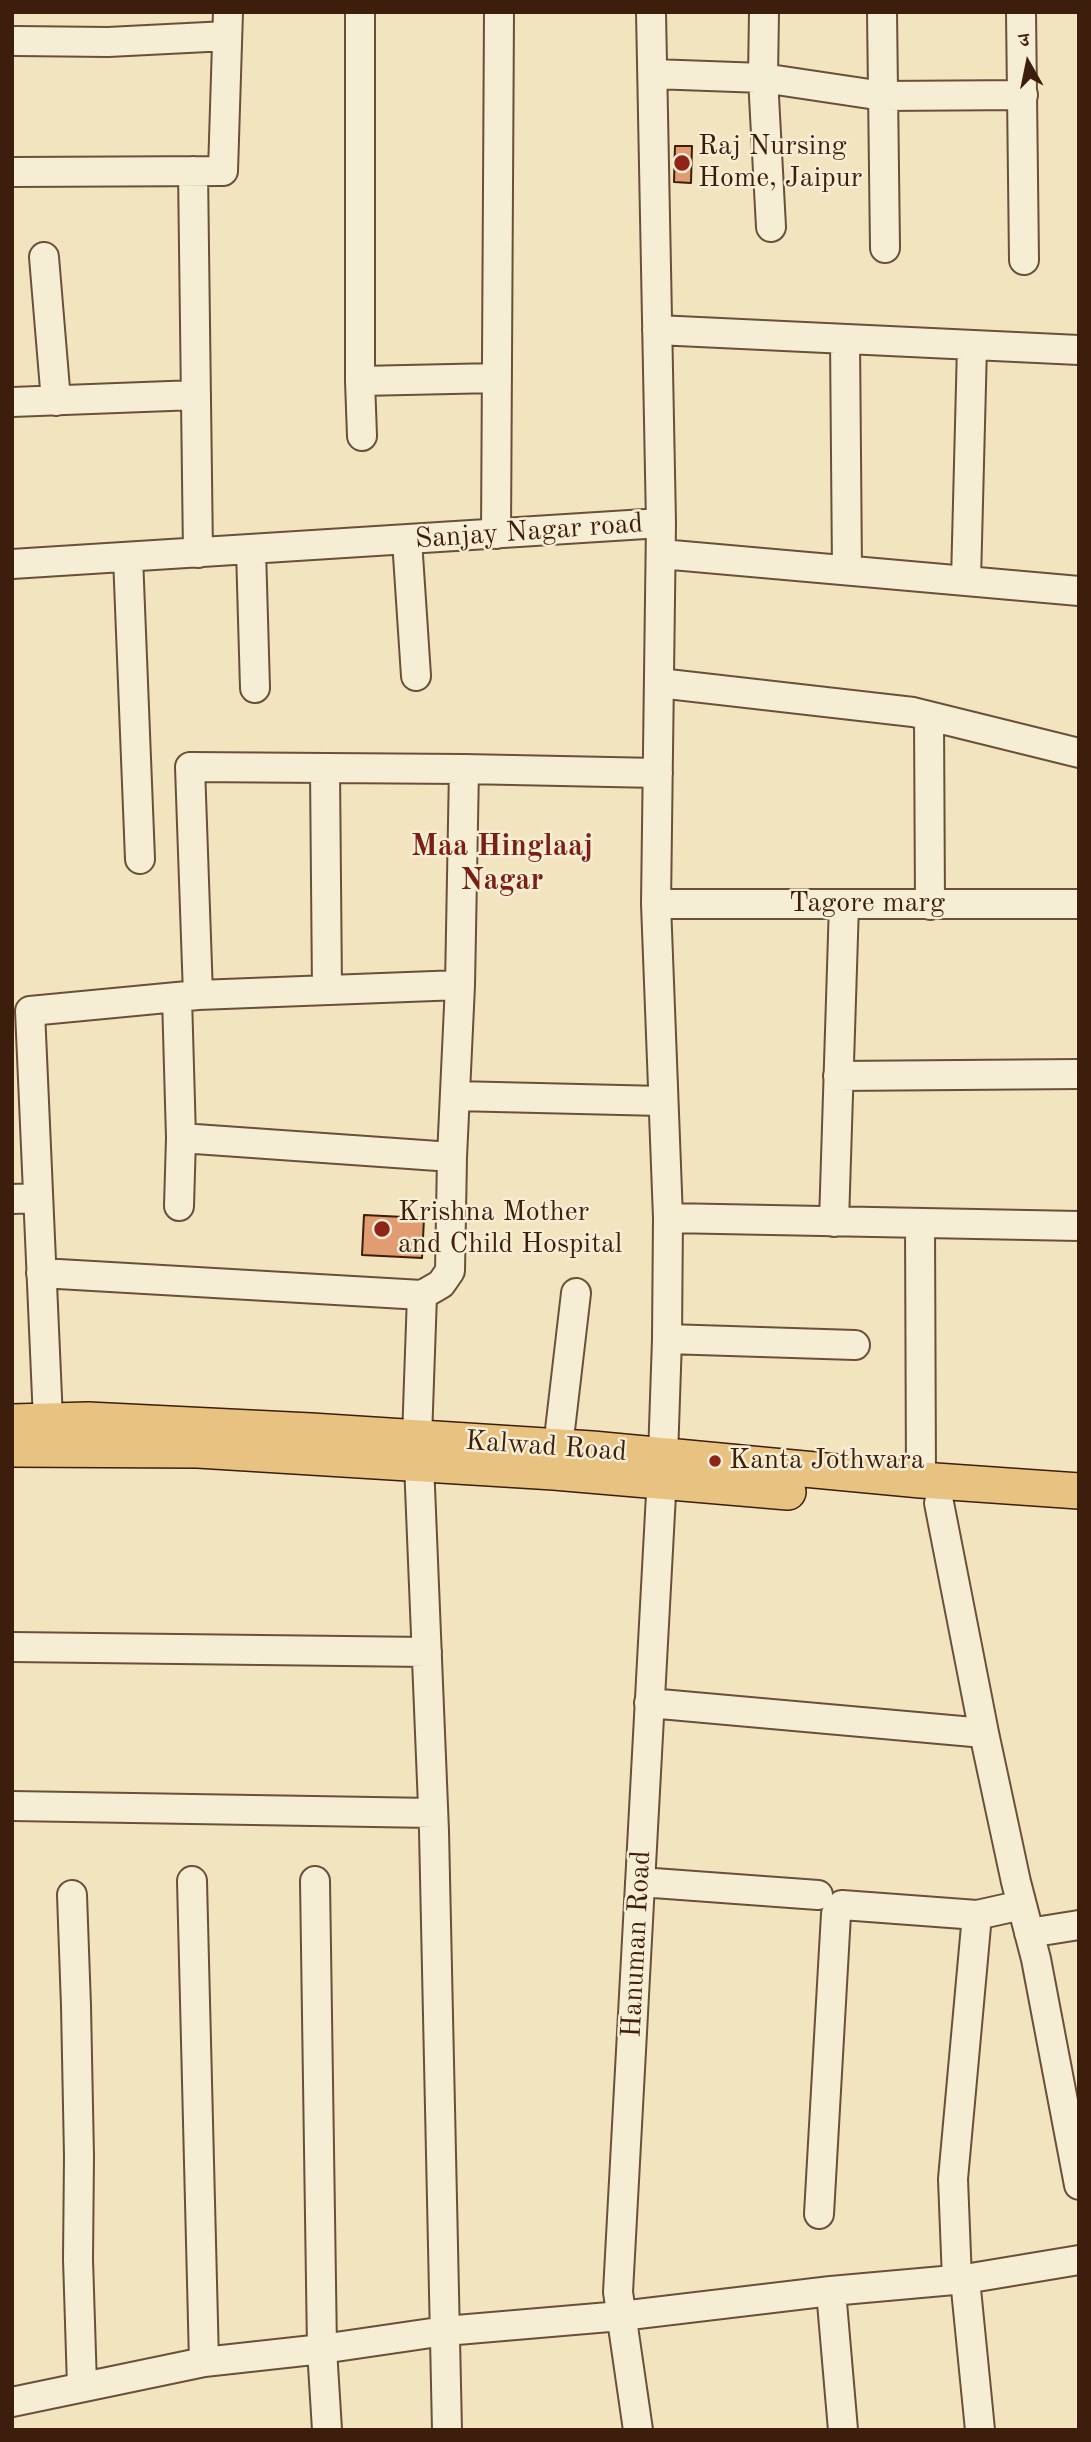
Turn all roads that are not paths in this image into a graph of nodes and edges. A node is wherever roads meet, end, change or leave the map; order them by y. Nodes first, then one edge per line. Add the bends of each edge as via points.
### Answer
1 (360, 12) edge
2 (499, 12) edge
3 (651, 12) edge
4 (764, 12) edge
5 (882, 12) edge
6 (1021, 12) edge
7 (227, 24) edge
8 (16, 41) dead end
9 (653, 74) junction
10 (763, 78) junction
11 (1023, 95) junction
12 (883, 96) junction
13 (193, 171) junction
14 (12, 172) edge
15 (771, 227) dead end
16 (885, 248) dead end
17 (44, 257) dead end
18 (1024, 260) dead end
19 (657, 330) junction
20 (845, 339) junction
21 (972, 346) junction
22 (1079, 351) edge
23 (497, 378) junction
24 (360, 381) junction
25 (196, 395) junction
26 (55, 401) junction
27 (12, 402) edge
28 (362, 436) dead end
29 (661, 523) junction
30 (496, 534) junction
31 (407, 540) junction
32 (251, 550) junction
33 (198, 553) junction
34 (661, 554) junction
35 (128, 557) junction
36 (12, 564) edge
37 (847, 570) junction
38 (966, 581) junction
39 (1079, 591) edge
40 (416, 676) dead end
41 (659, 683) junction
42 (255, 688) dead end
43 (929, 716) junction
44 (1079, 753) edge
45 (464, 769) junction
46 (325, 770) junction
47 (658, 773) junction
48 (140, 859) dead end
49 (656, 904) junction
50 (844, 904) junction
51 (1079, 904) edge
52 (930, 905) junction
53 (460, 985) junction
54 (327, 990) junction
55 (188, 996) junction
56 (1079, 1074) edge
57 (838, 1076) junction
58 (22, 1079) edge
59 (455, 1096) junction
60 (662, 1101) junction
61 (181, 1138) junction
62 (452, 1157) junction
63 (25, 1198) edge
64 (179, 1206) dead end
65 (668, 1218) junction
66 (834, 1222) junction
67 (919, 1224) junction
68 (1079, 1226) edge
69 (41, 1273) junction
70 (576, 1293) dead end
71 (422, 1295) junction
72 (667, 1339) junction
73 (855, 1345) dead end
74 (48, 1420) junction
75 (12, 1422) edge
76 (87, 1434) junction
77 (558, 1447) junction
78 (12, 1449) edge
79 (418, 1451) junction
80 (662, 1470) junction
81 (930, 1491) junction
82 (1079, 1492) edge
83 (1079, 1512) edge
84 (12, 1647) edge
85 (427, 1652) junction
86 (649, 1703) junction
87 (984, 1733) junction
88 (12, 1806) edge
89 (433, 1813) junction
90 (192, 1881) dead end
91 (315, 1881) dead end
92 (640, 1882) junction
93 (72, 1895) dead end
94 (818, 1895) dead end
95 (1022, 1905) junction
96 (977, 1915) junction
97 (1079, 1925) edge
98 (1029, 1933) junction
99 (1075, 2150) edge
100 (1079, 2185) edge
101 (819, 2214) dead end
102 (1079, 2260) edge
103 (961, 2280) junction
104 (831, 2291) junction
105 (621, 2316) junction
106 (445, 2331) junction
107 (322, 2349) junction
108 (204, 2362) junction
109 (82, 2386) junction
110 (12, 2402) edge
111 (327, 2430) edge
112 (447, 2430) edge
113 (638, 2430) edge
114 (843, 2430) edge
115 (980, 2430) edge

1 - 24 street
2 - 23 street
3 - 9 street, Sanjay Nagar road
4 - 10 street
5 - 12 street
6 - 11 street
7 - 8 street via 108,42
7 - 13 street via 223,171
9 - 10 street
9 - 19 street, Sanjay Nagar road
10 - 12 street
10 - 15 street
11 - 12 street
11 - 18 street
12 - 16 street
13 - 14 street
13 - 25 street
17 - 26 street
19 - 20 street
19 - 29 street, Sanjay Nagar road
20 - 21 street
20 - 37 street
21 - 22 street
21 - 38 street
23 - 24 street
23 - 30 street
24 - 28 street
25 - 26 street
25 - 33 street
26 - 27 street
29 - 30 street, Sanjay Nagar road
29 - 34 street, Hanuman Road
30 - 31 street, Sanjay Nagar road
31 - 32 street, Sanjay Nagar road
31 - 40 street
32 - 33 street, Sanjay Nagar road
32 - 42 street
33 - 35 street, Sanjay Nagar road
34 - 37 street
34 - 41 street, Hanuman Road
35 - 36 street, Sanjay Nagar road
35 - 48 street
37 - 38 street
38 - 39 street
41 - 43 street
41 - 47 street, Hanuman Road
43 - 44 street
43 - 52 street
45 - 46 street
45 - 47 street
45 - 53 street
46 - 54 street
46 - 55 street via 190,767
47 - 49 street, Hanuman Road
49 - 50 street, Tagore marg
49 - 60 street, Hanuman Road
50 - 52 street, Tagore marg
50 - 57 street
51 - 52 street, Tagore marg
53 - 54 street
53 - 59 street
54 - 55 street
55 - 58 street via 30,1010
55 - 61 street
56 - 57 street
57 - 66 street
58 - 63 street
59 - 60 street
59 - 62 street
60 - 65 street, Hanuman Road
61 - 62 street
61 - 64 street
62 - 71 street via 450,1271 441,1284
63 - 69 street
65 - 66 street
65 - 72 street, Hanuman Road
66 - 67 street
67 - 68 street
67 - 81 street
69 - 71 street
69 - 74 street
70 - 77 street
71 - 79 street
72 - 73 street
72 - 80 street, Hanuman Road
74 - 75 main road, Kalwad Road
74 - 76 main road, Kalwad Road
76 - 78 main road, Kalwad Road
76 - 79 main road, Kalwad Road via 198,1450
77 - 79 main road, Kalwad Road
77 - 80 main road, Kalwad Road
79 - 80 main road, Kalwad Road via 554,1472
79 - 85 street
80 - 81 main road, Kalwad Road
80 - 86 street, Hanuman Road
81 - 82 main road, Kalwad Road
81 - 83 main road, Kalwad Road
81 - 87 street
84 - 85 street
85 - 89 street
86 - 87 street
86 - 92 street, Hanuman Road
87 - 95 street
88 - 89 street
89 - 106 street
90 - 108 street
91 - 107 street
92 - 94 street
92 - 105 street, Hanuman Road via 618,2292
93 - 109 street
95 - 96 street
95 - 98 street
96 - 101 street via 842,1905 836,1914
96 - 103 street via 953,2179
97 - 98 street
98 - 99 street
99 - 100 street
102 - 103 street
103 - 104 street
103 - 115 street
104 - 105 street
104 - 114 street
105 - 106 street
105 - 113 street, Hanuman Road
106 - 107 street
106 - 112 street
107 - 108 street
107 - 111 street
108 - 109 street
109 - 110 street

